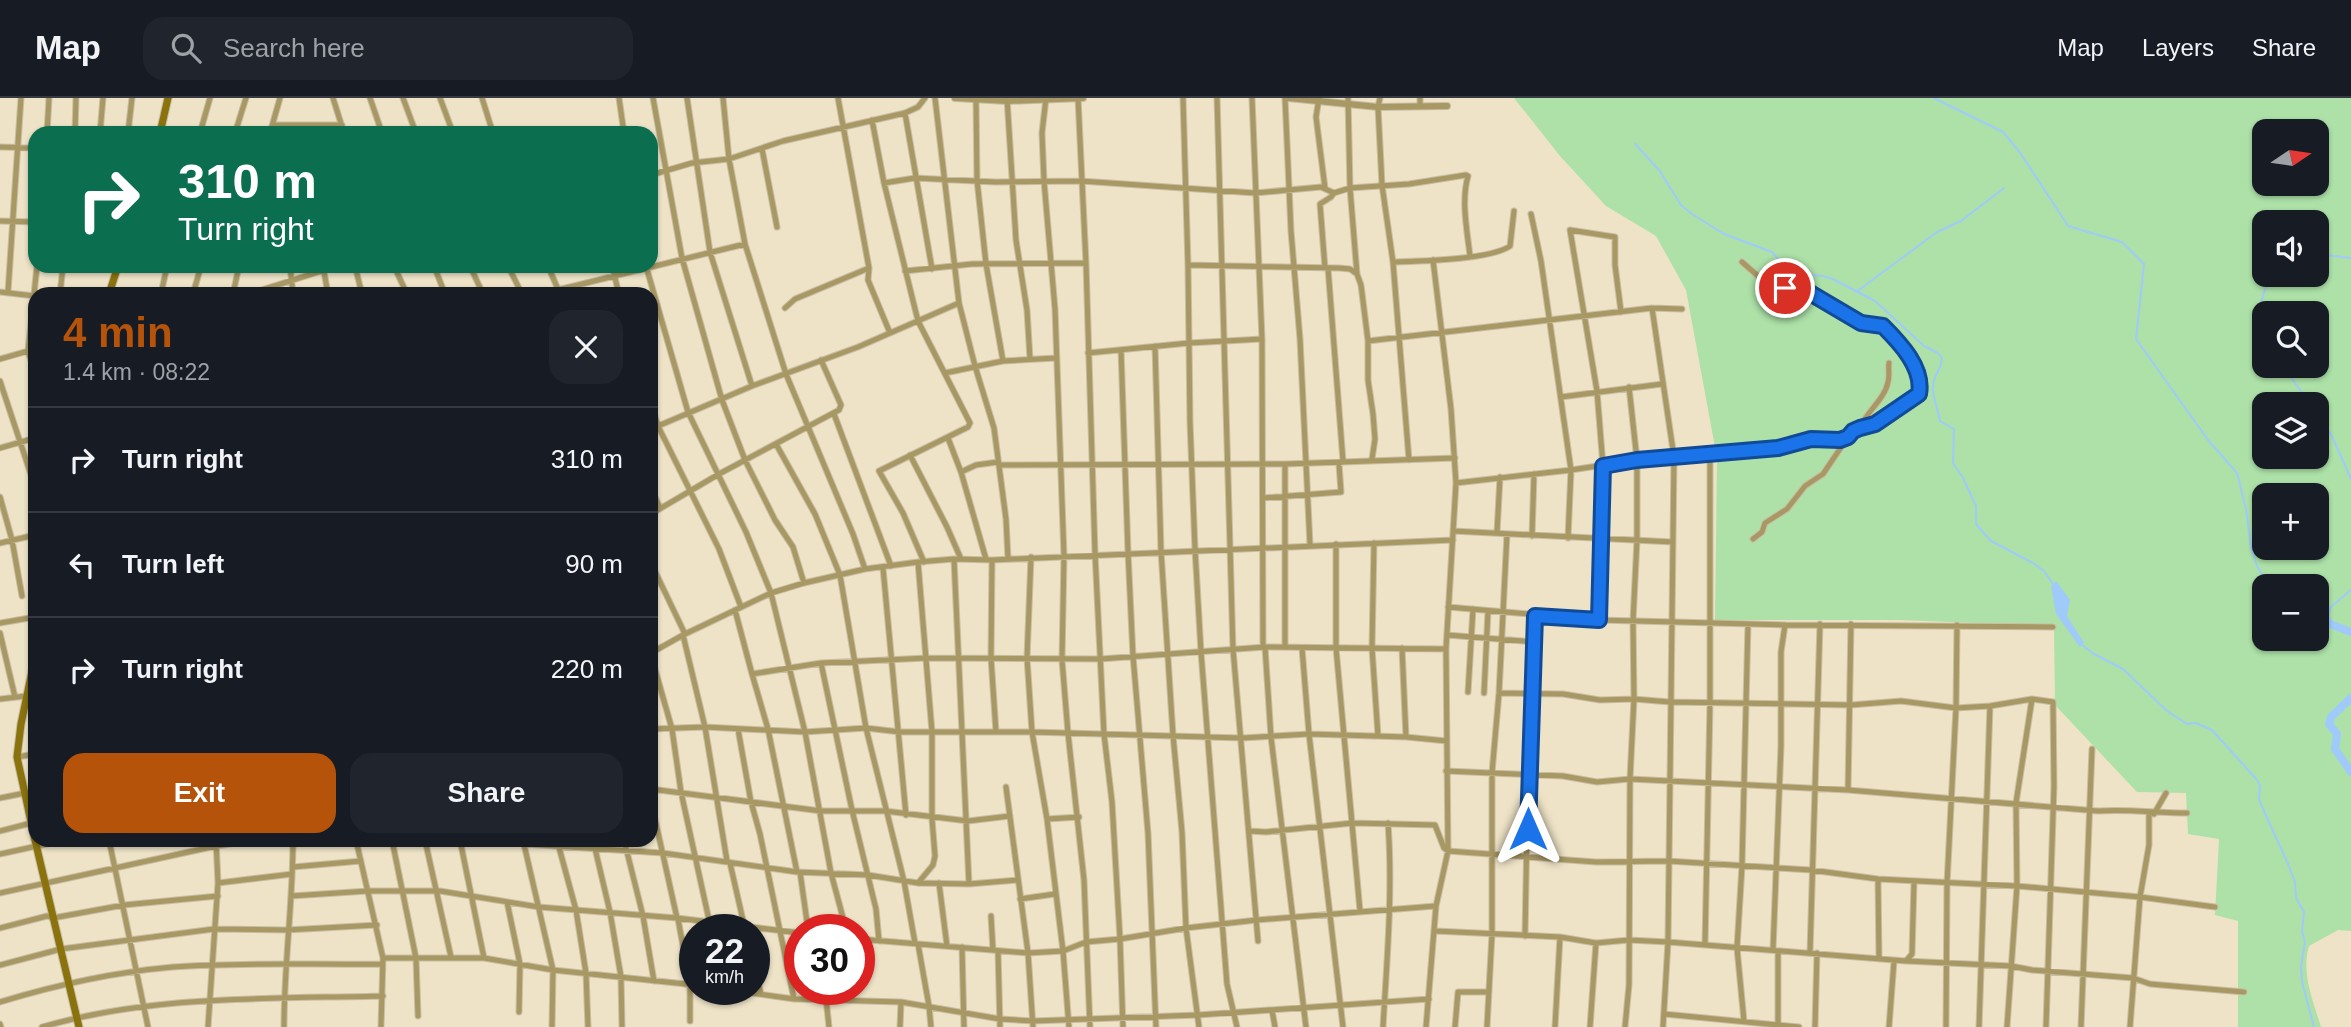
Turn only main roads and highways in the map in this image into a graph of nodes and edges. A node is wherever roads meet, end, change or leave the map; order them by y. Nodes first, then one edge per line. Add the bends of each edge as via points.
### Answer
1 (168, 98) edge
2 (162, 126) edge
3 (28, 687) edge
4 (28, 806) edge
5 (36, 847) edge
6 (79, 1027) edge

1 - 2 main road
3 - 4 main road via 17,757
5 - 6 main road

